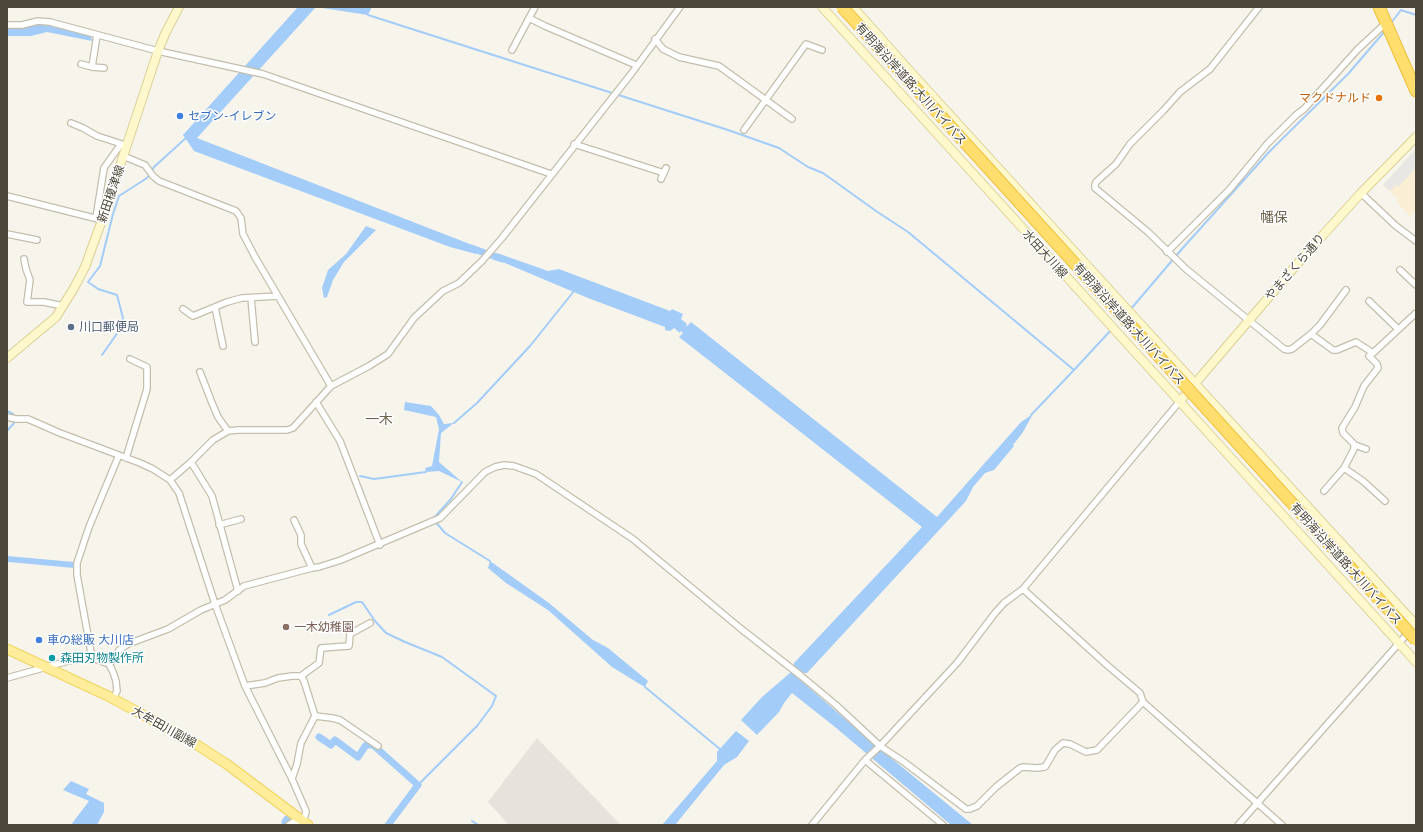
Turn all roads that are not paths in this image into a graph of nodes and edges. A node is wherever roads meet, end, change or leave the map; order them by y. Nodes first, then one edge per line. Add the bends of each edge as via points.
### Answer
1 (179, 7) edge
2 (535, 7) edge
3 (680, 7) edge
4 (822, 7) edge
5 (842, 7) edge
6 (847, 7) edge
7 (853, 7) edge
8 (1259, 7) edge
9 (1379, 7) edge
10 (529, 18) junction
11 (7, 25) edge
12 (1387, 28) junction
13 (97, 35) junction
14 (655, 39) junction
15 (512, 50) dead end
16 (822, 50) dead end
17 (158, 51) junction
18 (81, 64) dead end
19 (636, 65) junction
20 (92, 67) junction
21 (104, 68) dead end
22 (1416, 92) edge
23 (766, 101) junction
24 (792, 119) dead end
25 (71, 123) dead end
26 (744, 130) dead end
27 (1416, 137) edge
28 (574, 144) junction
29 (124, 145) junction
30 (124, 156) junction
31 (551, 174) junction
32 (661, 179) dead end
33 (1361, 193) junction
34 (7, 196) edge
35 (99, 219) junction
36 (7, 234) edge
37 (37, 240) dead end
38 (1416, 241) edge
39 (1167, 252) junction
40 (24, 259) dead end
41 (1400, 270) dead end
42 (1416, 285) edge
43 (1346, 290) dead end
44 (278, 296) junction
45 (251, 298) junction
46 (1369, 301) dead end
47 (63, 306) junction
48 (215, 307) junction
49 (184, 309) dead end
50 (1416, 313) edge
51 (1248, 321) junction
52 (1398, 329) junction
53 (1311, 334) junction
54 (255, 342) dead end
55 (223, 346) dead end
56 (1373, 353) junction
57 (7, 358) edge
58 (130, 359) dead end
59 (200, 372) dead end
60 (1194, 383) junction
61 (331, 386) junction
62 (1180, 401) junction
63 (316, 402) junction
64 (11, 418) edge
65 (228, 431) junction
66 (1355, 446) junction
67 (1366, 449) dead end
68 (119, 455) junction
69 (126, 458) junction
70 (191, 462) junction
71 (1344, 468) junction
72 (170, 480) junction
73 (1324, 491) dead end
74 (1385, 501) dead end
75 (241, 519) dead end
76 (294, 520) dead end
77 (219, 525) junction
78 (380, 545) junction
79 (312, 568) junction
80 (1023, 589) junction
81 (238, 591) junction
82 (215, 604) junction
83 (370, 623) dead end
84 (1416, 624) edge
85 (1416, 636) edge
86 (1416, 640) edge
87 (1399, 642) junction
88 (7, 649) edge
89 (92, 658) junction
90 (1416, 662) edge
91 (109, 664) junction
92 (47, 667) junction
93 (301, 676) junction
94 (7, 678) edge
95 (245, 686) junction
96 (113, 699) junction
97 (1143, 702) junction
98 (315, 716) junction
99 (378, 746) dead end
100 (879, 746) junction
101 (866, 758) junction
102 (292, 779) junction
103 (1257, 802) junction
104 (298, 823) edge
105 (812, 825) edge
106 (943, 825) edge
107 (1238, 825) edge
108 (1282, 825) edge

1 - 17 main road, 新田榎津線
2 - 10 street
3 - 14 street
4 - 62 main road, 水田大川線
5 - 86 highway, 有明海沿岸道路;大川バイパス, bridge
6 - 85 highway, 有明海沿岸道路;大川バイパス, bridge
7 - 60 main road, 水田大川線
8 - 39 street via 1210,68 1180,92 1094,185 1164,246
9 - 12 highway
10 - 15 street
10 - 19 street
11 - 13 street via 50,22
12 - 22 highway
12 - 39 street via 1358,49 1304,110 1268,143 1229,190
13 - 17 street
13 - 20 street
14 - 19 street
14 - 23 street via 662,49 679,57 719,66
16 - 23 street via 806,44
17 - 29 main road, 新田榎津線
17 - 31 street via 258,73
18 - 20 street
19 - 28 street
20 - 21 street
23 - 24 street
23 - 26 street
25 - 29 street
27 - 33 main road, やまざくら通り
28 - 31 street
28 - 32 street via 665,171
29 - 30 main road, 新田榎津線
29 - 35 street via 104,168
30 - 35 main road, 新田榎津線
30 - 44 street via 139,161 159,181 236,211 241,218 243,234
31 - 61 street via 492,250 459,283 443,291 414,318 388,354
33 - 38 street
33 - 51 main road, やまざくら通り
34 - 35 street
35 - 47 main road, 新田榎津線 via 85,267
36 - 37 street
39 - 51 street
40 - 47 street via 30,280 27,302
41 - 42 street
43 - 53 street
44 - 45 street
44 - 61 street
45 - 48 street via 242,298
45 - 54 street
46 - 52 street
47 - 57 main road, 新田榎津線 via 51,322
48 - 49 street via 193,316
48 - 55 street
50 - 52 street
51 - 53 street via 1288,350
51 - 60 main road, やまざくら通り
52 - 56 street
53 - 56 street via 1333,350 1356,342
56 - 66 street via 1369,356 1379,367 1364,386 1342,428 1343,433
58 - 69 street via 147,367 147,389
59 - 65 street via 218,417
60 - 62 main road, やまざくら通り
60 - 84 main road, 水田大川線
61 - 63 street
62 - 80 street
62 - 87 main road, 水田大川線
63 - 65 street via 296,425 287,430
63 - 78 street via 340,442
64 - 68 street via 28,419
65 - 70 street via 213,440
66 - 67 street
66 - 71 street
68 - 69 street
68 - 89 street via 77,563
69 - 72 street via 153,469
70 - 72 street
70 - 77 street via 212,496
71 - 73 street
71 - 74 street
72 - 82 street via 179,493
75 - 77 street
76 - 79 street
77 - 81 street
78 - 79 street
78 - 100 street via 440,518 490,469 504,465 514,466 536,474 634,539 836,705
79 - 81 street via 244,586
80 - 97 street via 1140,693
80 - 100 street via 994,613 958,663
81 - 82 street
82 - 91 street via 168,629 128,644 119,650
82 - 95 street
83 - 93 street via 350,634 349,646 321,648 319,663
84 - 87 street, 水田大川線
87 - 90 main road, 水田大川線
87 - 103 street
88 - 92 main road, 大牟田川副線
89 - 91 street
89 - 92 street
91 - 96 street via 116,681 117,691
92 - 94 street
92 - 96 main road, 大牟田川副線
93 - 95 street via 278,678
93 - 98 street
95 - 102 street
96 - 104 main road, 大牟田川副線 via 188,739 228,765
97 - 100 street via 1097,750 1086,752 1063,743 1045,767 1020,768 977,806 970,809 963,808
97 - 103 street
98 - 99 street via 340,720
98 - 102 street via 302,743
100 - 101 street
101 - 105 street
101 - 106 street
102 - 104 street via 306,810 306,816
103 - 107 street
103 - 108 street

